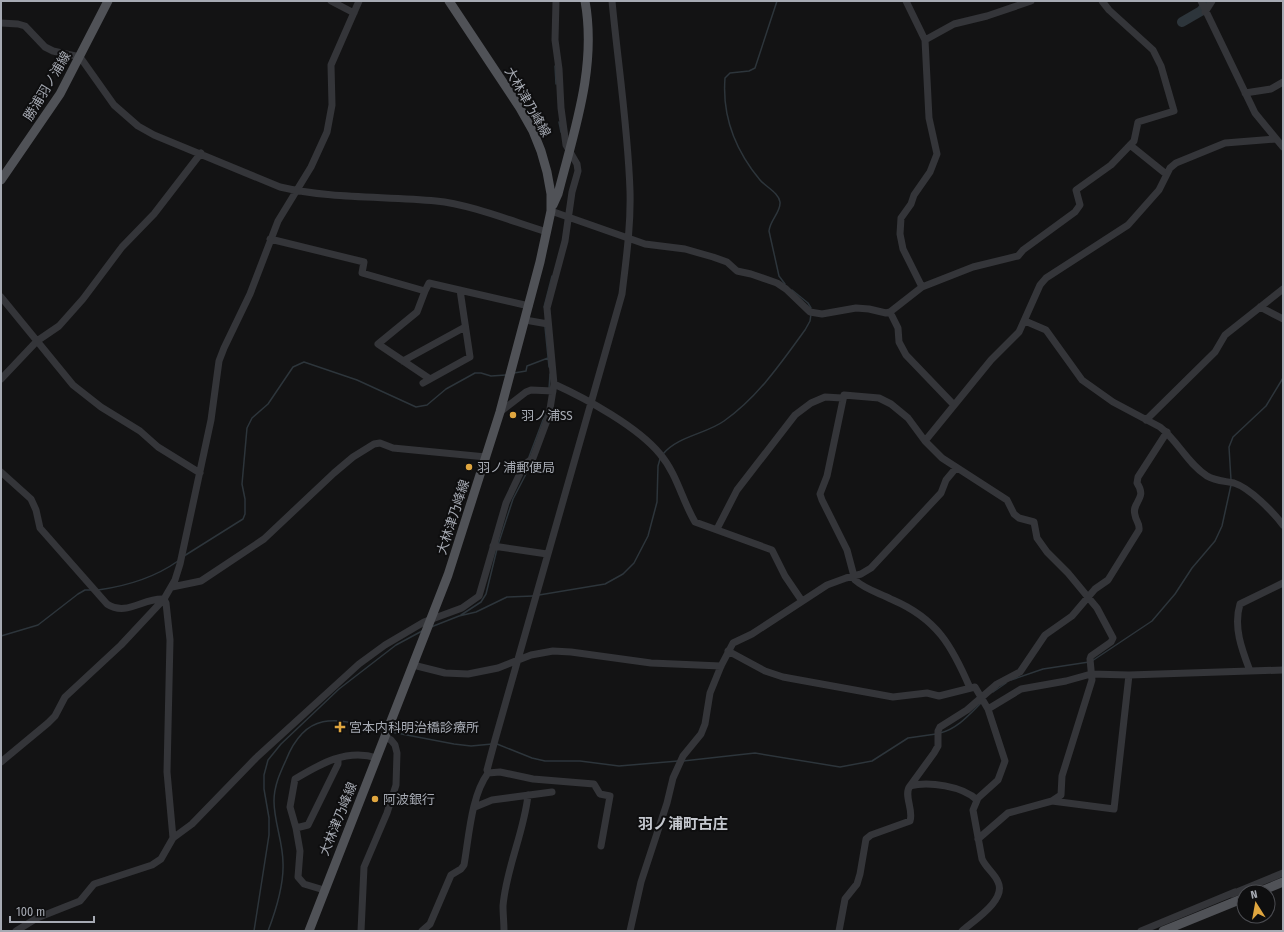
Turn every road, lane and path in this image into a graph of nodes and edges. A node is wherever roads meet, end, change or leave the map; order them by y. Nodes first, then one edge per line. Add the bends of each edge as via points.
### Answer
1 (108, 1) edge
2 (331, 1) edge
3 (359, 1) edge
4 (450, 1) edge
5 (556, 1) edge
6 (585, 1) edge
7 (612, 1) edge
8 (906, 1) edge
9 (1030, 1) edge
10 (1102, 1) edge
11 (1201, 1) edge
12 (1212, 1) edge
13 (1205, 12) junction
14 (354, 14) junction
15 (1, 23) edge
16 (925, 40) junction
17 (80, 57) junction
18 (1283, 82) edge
19 (1245, 93) junction
20 (1276, 139) junction
21 (1130, 145) junction
22 (1283, 147) edge
23 (569, 151) junction
24 (201, 154) junction
25 (1166, 174) junction
26 (1, 180) edge
27 (296, 190) junction
28 (551, 209) junction
29 (566, 215) junction
30 (547, 232) junction
31 (270, 239) junction
32 (628, 239) junction
33 (922, 286) junction
34 (1283, 289) edge
35 (460, 290) junction
36 (425, 291) junction
37 (1, 297) edge
38 (529, 306) junction
39 (1260, 307) junction
40 (890, 312) junction
41 (1283, 319) edge
42 (525, 320) junction
43 (1025, 321) junction
44 (548, 324) junction
45 (465, 327) junction
46 (37, 341) junction
47 (403, 361) junction
48 (1, 379) edge
49 (430, 379) junction
50 (423, 383) dead end
51 (554, 388) junction
52 (842, 398) junction
53 (591, 403) junction
54 (953, 404) junction
55 (500, 412) junction
56 (1146, 420) junction
57 (1167, 432) junction
58 (925, 441) junction
59 (486, 457) junction
60 (956, 468) junction
61 (1, 472) edge
62 (200, 473) junction
63 (1283, 525) edge
64 (718, 529) junction
65 (496, 547) junction
66 (548, 554) junction
67 (854, 576) junction
68 (1283, 583) edge
69 (172, 587) junction
70 (1088, 597) junction
71 (164, 599) junction
72 (802, 601) junction
73 (430, 623) junction
74 (728, 651) junction
75 (517, 662) junction
76 (413, 665) junction
77 (721, 666) junction
78 (1283, 670) edge
79 (1250, 671) junction
80 (1091, 674) junction
81 (1129, 675) junction
82 (970, 688) junction
83 (981, 697) junction
84 (988, 709) junction
85 (386, 734) junction
86 (338, 758) junction
87 (377, 758) junction
88 (1, 762) edge
89 (488, 773) junction
90 (910, 786) junction
91 (552, 792) dead end
92 (528, 795) junction
93 (977, 800) junction
94 (1052, 801) junction
95 (475, 807) junction
96 (296, 828) junction
97 (173, 838) junction
98 (978, 839) junction
99 (601, 846) dead end
100 (1283, 873) edge
101 (324, 890) junction
102 (1235, 892) junction
103 (1236, 901) edge
104 (1216, 910) junction
105 (16, 931) edge
106 (309, 931) edge
107 (362, 931) edge
108 (422, 931) edge
109 (504, 931) edge
110 (630, 931) edge
111 (839, 931) edge
112 (962, 931) edge
113 (1141, 931) edge
114 (1163, 931) edge

1 - 17 main road, 勝浦羽ノ浦線
2 - 14 street
3 - 14 street
4 - 28 main road, 大林津乃峰線 via 533,132 547,172
5 - 23 street via 555,40 561,108
6 - 23 main road via 588,51 585,86
7 - 32 street via 624,98 630,180
8 - 16 street
9 - 16 street via 1008,10 954,24
10 - 21 street via 1153,50 1175,108 1174,111 1138,122 1135,128 1136,138
11 - 13 street
12 - 13 street
13 - 19 street
14 - 27 street via 331,65 332,105 326,132 311,167
15 - 17 street via 25,26 45,47
16 - 33 street via 929,118 937,154 930,172 903,214 900,234 903,249
17 - 24 street via 107,97 138,126
17 - 26 main road, 勝浦羽ノ浦線 via 49,112
18 - 19 street via 1271,89
19 - 20 street via 1255,113
20 - 22 street
20 - 25 street via 1232,141 1213,147 1176,163
21 - 25 street
21 - 33 street via 1111,165 1078,187 1076,193 1080,205 1075,212 1018,256 973,267
23 - 28 main road via 558,194
23 - 29 street via 578,171
24 - 27 street via 280,187
24 - 46 street via 154,214 122,247 83,299 59,326
25 - 43 street via 1159,190 1128,225 1046,278 1040,285
27 - 30 street via 448,202
27 - 31 street
28 - 29 street
28 - 30 main road, 大林津乃峰線
29 - 32 street
29 - 44 street via 565,241 548,303
30 - 38 main road, 大林津乃峰線
31 - 36 street via 364,262 362,273
31 - 62 street via 250,294 219,361 212,420
32 - 40 street via 685,249 727,262 737,271 777,283 812,312 822,314 856,308
32 - 53 street via 622,294
33 - 40 street
34 - 39 street
35 - 36 street via 429,283
35 - 38 street
35 - 45 street
36 - 47 street via 418,312 378,344
37 - 46 street
38 - 42 main road, 大林津乃峰線
39 - 41 street
39 - 56 street via 1225,335 1215,352
40 - 54 street via 897,324 899,342 906,355
42 - 44 street
42 - 55 main road, 大林津乃峰線
43 - 54 street via 1019,332
43 - 56 street via 1046,330 1082,380 1113,402
44 - 51 street
45 - 47 street
45 - 49 street via 470,358
46 - 48 street
46 - 62 street via 79,389 101,407
47 - 49 street
49 - 50 street
51 - 53 street
51 - 55 street via 526,392
51 - 65 street via 549,415 506,503
52 - 58 street via 844,395 879,398 892,404 908,418
52 - 64 street via 824,397 795,415 737,490
52 - 67 street via 827,476 820,494 847,550
53 - 64 street via 637,432 662,456 695,522
53 - 66 street
54 - 58 street
55 - 59 main road, 大林津乃峰線
56 - 57 street
57 - 63 street via 1194,465 1208,476 1243,488
57 - 70 street via 1138,477 1142,489 1135,510 1140,524 1139,530 1108,580
58 - 60 street
59 - 69 street via 374,444 334,473 264,539 201,581
59 - 73 main road, 大林津乃峰線 via 448,576
60 - 67 street via 946,480 941,493 871,568
60 - 70 street via 1007,500 1019,518 1034,522 1037,538 1047,552
61 - 71 street via 31,499 40,528 107,604 125,608 157,598
62 - 69 street via 180,564
64 - 72 street via 772,550
65 - 66 street
65 - 73 street via 479,596 462,608
66 - 75 street
67 - 72 street via 827,585
67 - 82 street via 858,583 894,600 935,626 959,661
68 - 79 street via 1240,604 1239,643
69 - 71 street
70 - 80 street via 1113,638 1091,656
70 - 83 street via 1072,616 1045,635 1020,672 997,684
71 - 88 street via 121,645 65,697 48,724
71 - 97 street via 170,640 167,772
72 - 74 street via 752,634 733,643
73 - 76 main road, 大林津乃峰線
73 - 97 street via 424,622 359,664 256,758 192,824
74 - 77 street
74 - 82 street via 765,671 783,677 894,697 927,693 939,696
75 - 76 street via 476,673 460,674
75 - 77 street via 544,652 565,651 651,663
75 - 89 street
76 - 85 main road, 大林津乃峰線
77 - 110 street via 710,693 701,734 680,762 641,882
78 - 79 street
79 - 81 street
80 - 81 street
80 - 84 street via 1021,689
80 - 94 street via 1092,680 1062,776 1061,795
81 - 94 street via 1114,809
82 - 83 street via 975,687
83 - 84 street
83 - 90 street via 967,710 940,726 938,746
84 - 93 street via 1004,765 998,780
85 - 87 main road, 大林津乃峰線
85 - 107 street via 395,745 397,753 396,786 364,867
86 - 87 street via 366,754
86 - 96 street via 338,764 308,825
86 - 96 street via 326,761 296,779 290,807
87 - 101 main road, 大林津乃峰線
89 - 95 street
89 - 99 street via 500,772 533,779 594,784 600,794 610,796
90 - 93 street via 954,787
90 - 111 street via 907,792 912,815 910,821 866,839 860,874 857,884 846,899
91 - 92 street
92 - 95 street via 492,800
92 - 109 street via 503,907
93 - 98 street via 973,810
94 - 98 street via 1008,812
95 - 108 street via 464,865 451,875 430,924
96 - 101 street via 300,852 298,877 304,884
97 - 105 street via 161,859 152,865 94,884 80,901 37,918
98 - 112 street via 985,866 998,881 1000,888 990,908
100 - 102 street
101 - 106 main road, 大林津乃峰線
102 - 104 street via 1217,905
102 - 113 street
103 - 104 main road
104 - 114 main road

